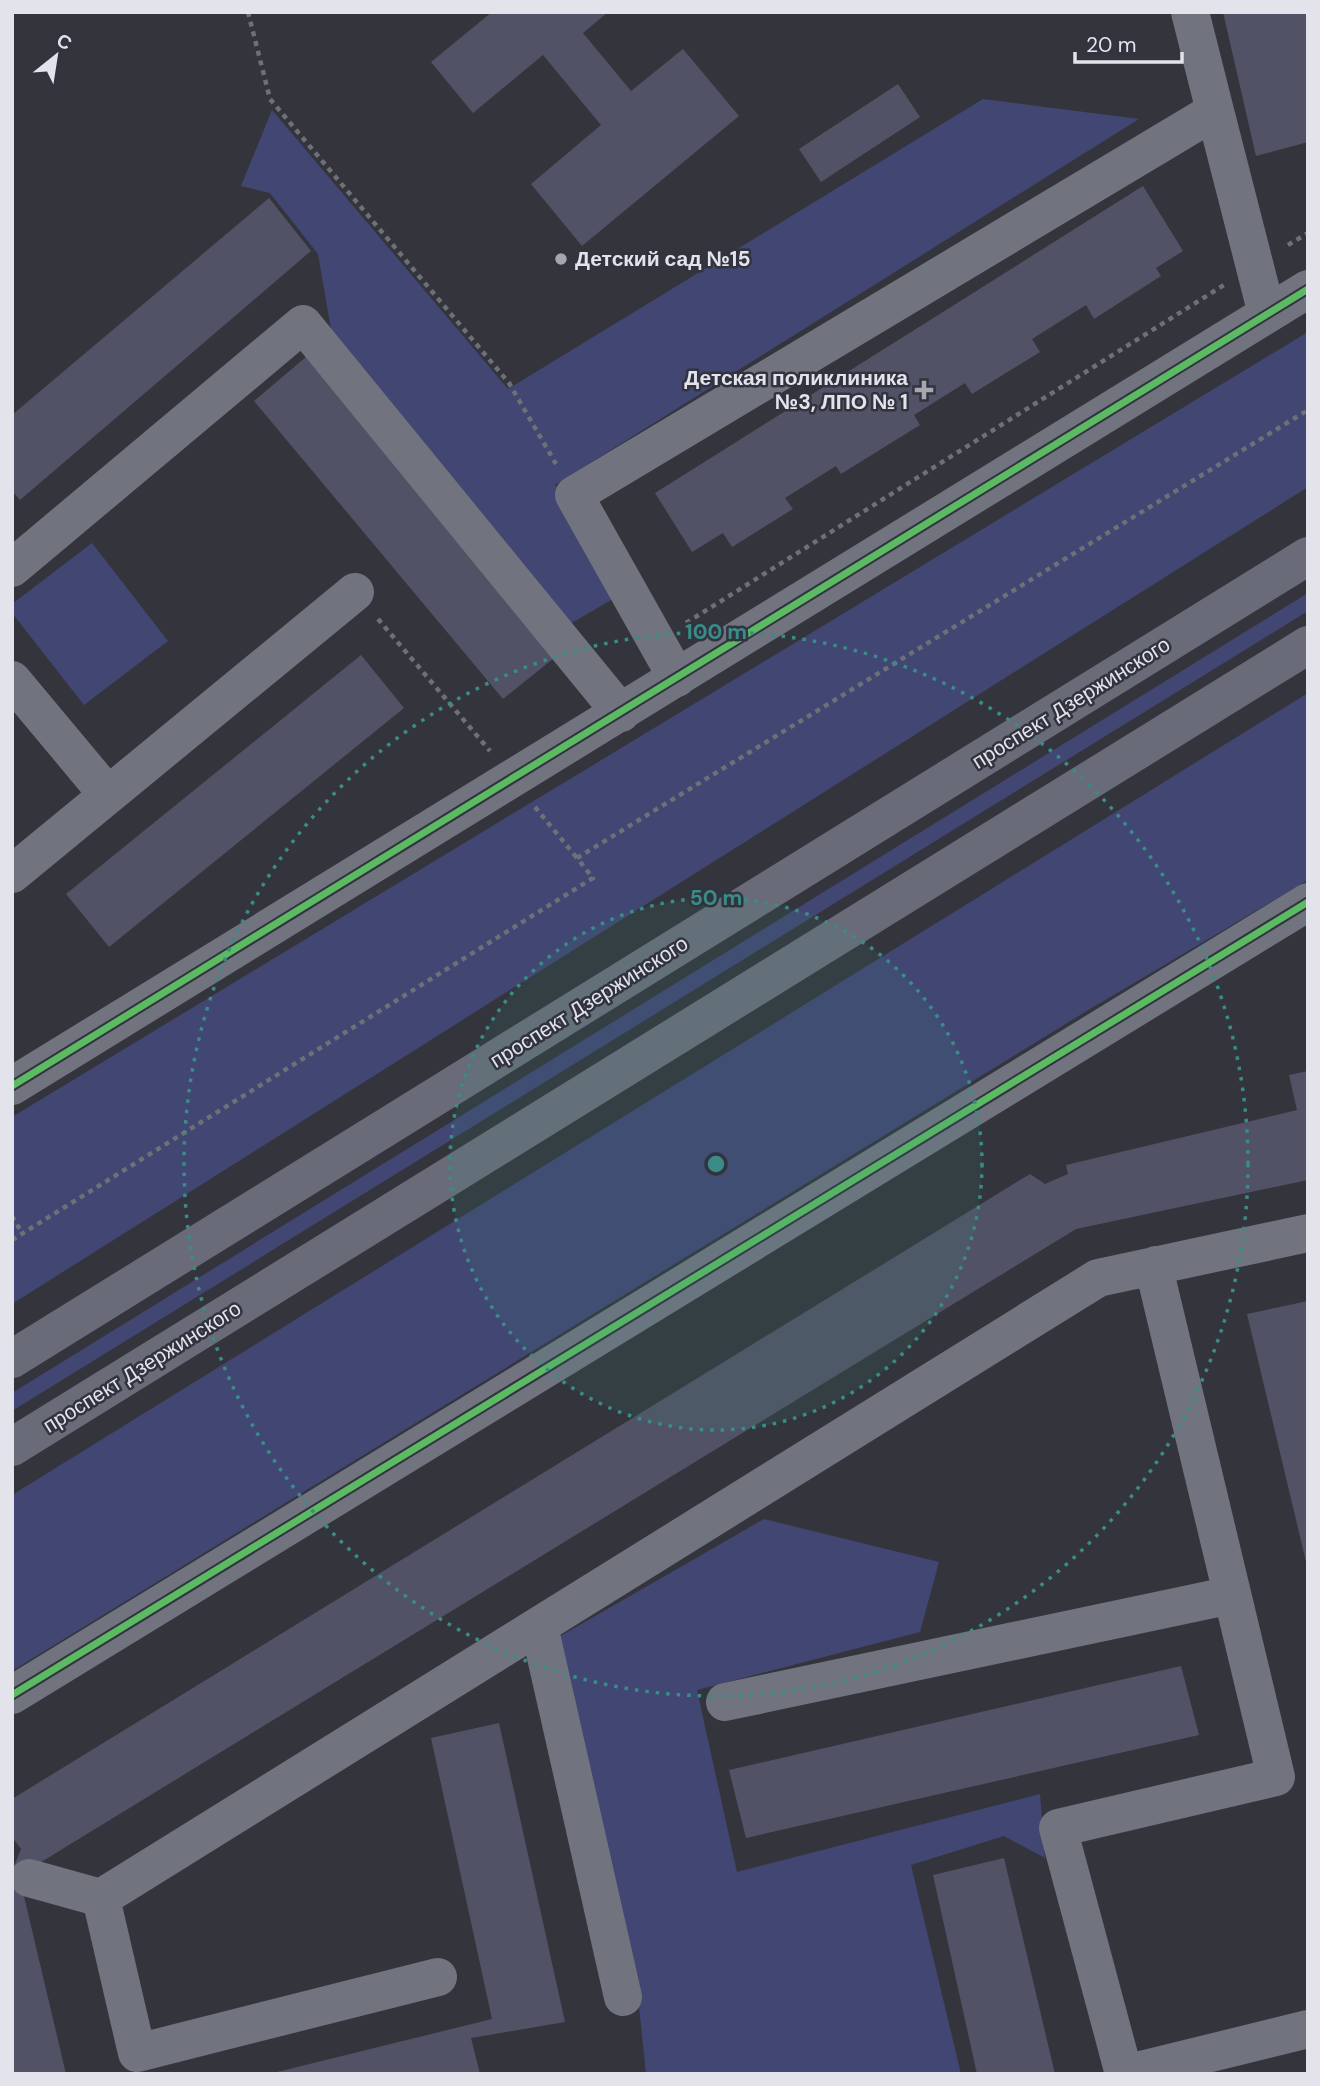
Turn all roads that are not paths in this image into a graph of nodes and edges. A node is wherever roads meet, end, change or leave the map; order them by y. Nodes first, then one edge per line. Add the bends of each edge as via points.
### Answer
1 (1190, 12) edge
2 (1215, 111) junction
3 (1308, 289) edge
4 (1267, 314) junction
5 (1308, 556) edge
6 (12, 568) edge
7 (355, 592) road end
8 (1308, 645) edge
9 (677, 678) junction
10 (12, 680) edge
11 (621, 713) junction
12 (108, 795) junction
13 (12, 874) edge
14 (1308, 902) edge
15 (12, 1086) edge
16 (1308, 1233) edge
17 (1156, 1265) junction
18 (12, 1359) edge
19 (12, 1447) edge
20 (1232, 1595) junction
21 (539, 1626) junction
22 (12, 1695) edge
23 (725, 1703) dead end
24 (29, 1878) dead end
25 (101, 1898) junction
26 (438, 1977) dead end
27 (623, 1997) dead end
28 (1308, 2029) edge
29 (1124, 2074) edge

1 - 2 street
2 - 4 street
2 - 9 street via 573,495
3 - 4 street
4 - 9 street
5 - 18 main road, проспект Дзержинского
6 - 11 street via 303,324
7 - 12 street
8 - 19 main road, проспект Дзержинского
9 - 11 street
10 - 12 street
11 - 15 street
12 - 13 street
14 - 22 street
16 - 17 street
17 - 20 street
17 - 21 street via 1098,1278
20 - 23 street
20 - 29 street via 1276,1777 1058,1828
21 - 25 street
21 - 27 street
24 - 25 street
25 - 26 street via 137,2053
28 - 29 street

